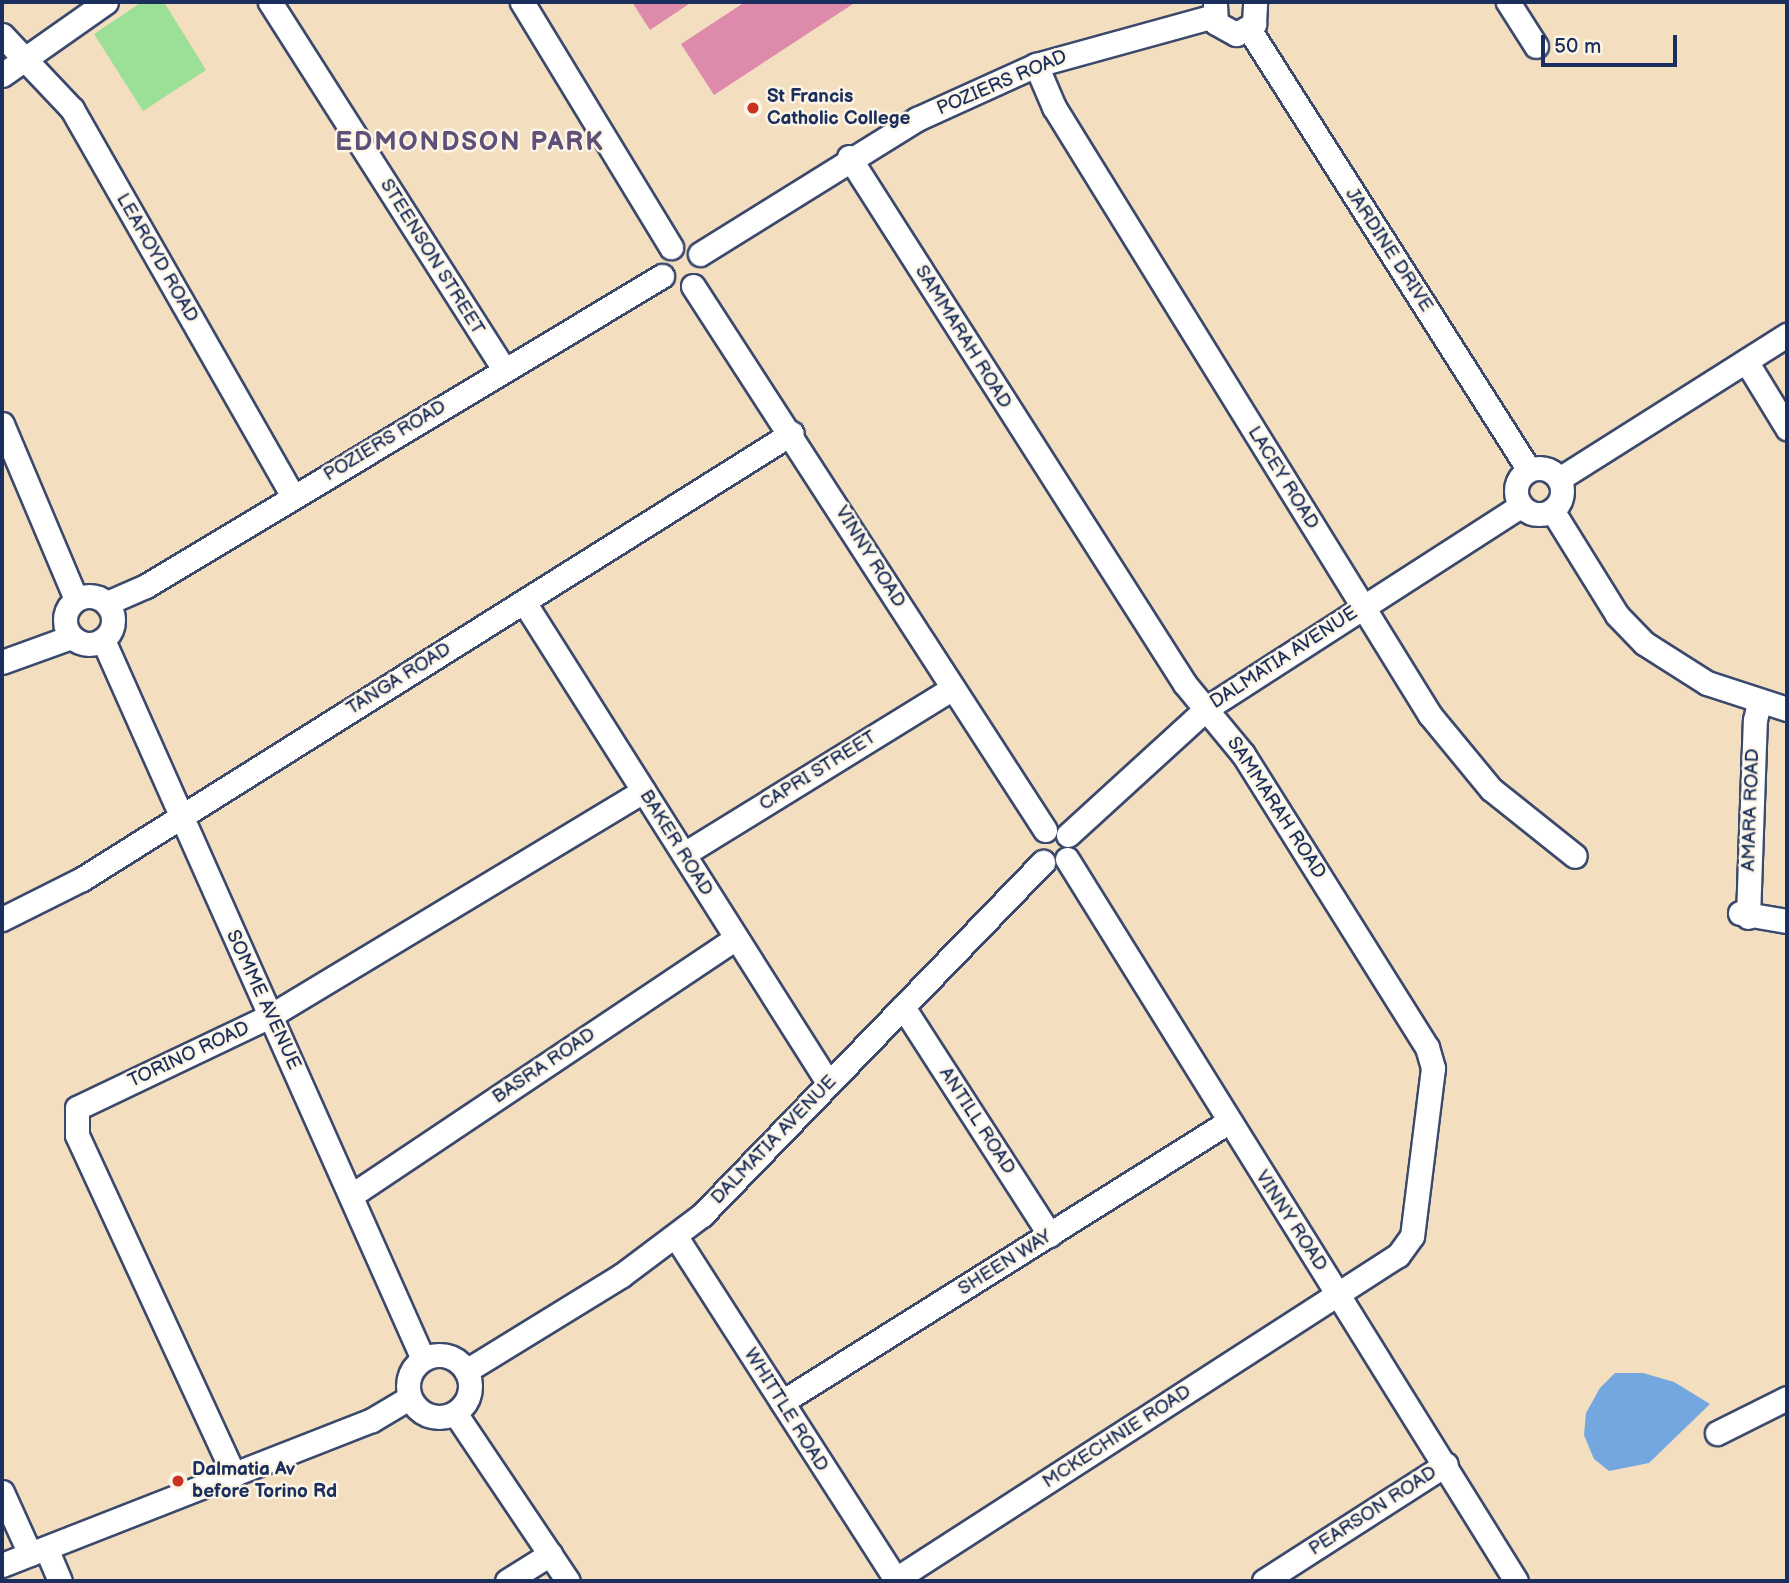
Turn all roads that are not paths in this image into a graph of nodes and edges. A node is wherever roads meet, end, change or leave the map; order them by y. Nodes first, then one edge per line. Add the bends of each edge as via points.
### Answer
1 (106, 2) edge
2 (270, 2) edge
3 (522, 2) edge
4 (1255, 2) edge
5 (1508, 2) edge
6 (1215, 9) edge
7 (1249, 29) junction
8 (2, 35) edge
9 (1536, 46) dead end
10 (27, 57) junction
11 (1036, 65) junction
12 (2, 75) edge
13 (849, 158) junction
14 (671, 247) junction
15 (700, 254) junction
16 (662, 276) junction
17 (693, 286) junction
18 (1787, 335) edge
19 (1746, 361) junction
20 (504, 370) junction
21 (2, 424) edge
22 (1787, 428) edge
23 (792, 433) junction
24 (1529, 470) junction
25 (1559, 479) junction
26 (293, 496) junction
27 (1521, 506) junction
28 (1552, 510) junction
29 (76, 599) junction
30 (524, 602) junction
31 (107, 603) junction
32 (1362, 607) junction
33 (71, 636) junction
34 (103, 640) junction
35 (2, 662) edge
36 (953, 688) junction
37 (1759, 703) junction
38 (1207, 708) junction
39 (1787, 709) edge
40 (643, 791) junction
41 (178, 815) junction
42 (1045, 830) junction
43 (1068, 835) junction
44 (684, 854) junction
45 (1575, 856) dead end
46 (1067, 859) junction
47 (1043, 862) junction
48 (2, 919) edge
49 (1787, 921) edge
50 (736, 938) junction
51 (904, 1007) junction
52 (270, 1016) junction
53 (829, 1084) junction
54 (1227, 1122) junction
55 (352, 1195) junction
56 (1050, 1235) junction
57 (676, 1237) junction
58 (1338, 1294) junction
59 (423, 1359) junction
60 (466, 1371) junction
61 (410, 1398) junction
62 (1787, 1398) edge
63 (782, 1402) junction
64 (455, 1413) junction
65 (1717, 1433) dead end
66 (1446, 1464) junction
67 (234, 1475) junction
68 (2, 1492) edge
69 (38, 1551) junction
70 (550, 1554) junction
71 (2, 1565) edge
72 (896, 1580) edge
73 (61, 1581) edge
74 (507, 1581) edge
75 (568, 1581) edge
76 (1264, 1581) edge
77 (1516, 1581) edge

1 - 10 street
2 - 20 street, STEENSON STREET
3 - 14 street
4 - 7 street via 1257,17
5 - 9 street
6 - 7 street via 1228,33
6 - 11 street, POZIERS ROAD
7 - 24 street, JARDINE DRIVE
8 - 10 street, LEAROYD ROAD
10 - 12 street
10 - 26 street, LEAROYD ROAD via 72,110
11 - 13 street, POZIERS ROAD via 917,119
11 - 32 street, LACEY ROAD via 1054,107
13 - 15 street, POZIERS ROAD
13 - 38 street, SAMMARAH ROAD via 1185,684
14 - 15 street via 690,246
14 - 16 street via 662,257
15 - 17 street via 704,268
16 - 17 street via 679,289
16 - 20 street, POZIERS ROAD
17 - 23 street, VINNY ROAD
18 - 19 street
19 - 22 street
19 - 25 street
20 - 26 street, POZIERS ROAD
21 - 29 street
23 - 30 street, TANGA ROAD
23 - 36 street, VINNY ROAD
24 - 25 street via 1546,468
24 - 27 street via 1515,490
25 - 28 street via 1562,496
26 - 31 street, POZIERS ROAD via 146,586
27 - 28 street via 1536,514
27 - 32 street, DALMATIA AVENUE
28 - 37 street via 1630,632 1683,671
29 - 31 street via 92,596
29 - 33 street via 65,621
30 - 40 street, BAKER ROAD
30 - 41 street, TANGA ROAD
31 - 34 street via 113,627
32 - 38 street, DALMATIA AVENUE
32 - 45 street, LACEY ROAD via 1430,715 1491,789
33 - 34 street via 86,644
33 - 35 street
34 - 41 street, SOMME AVENUE
36 - 42 street, VINNY ROAD
36 - 44 street, CAPRI STREET
37 - 39 street
37 - 49 street, AMARA ROAD via 1744,915
38 - 43 street, DALMATIA AVENUE
38 - 58 street, SAMMARAH ROAD via 1243,754 1433,1062 1412,1236 1398,1255
40 - 44 street, BAKER ROAD
40 - 52 street, TORINO ROAD
41 - 48 street, TANGA ROAD via 82,879
41 - 52 street, SOMME AVENUE
42 - 43 street via 1058,829
42 - 47 street via 1035,845
43 - 46 street via 1072,847
44 - 50 street, BAKER ROAD
46 - 47 street via 1056,865
46 - 54 street, VINNY ROAD
47 - 51 street, DALMATIA AVENUE
50 - 53 street, BAKER ROAD
50 - 55 street, BASRA ROAD
51 - 53 street, DALMATIA AVENUE
51 - 56 street, ANTILL ROAD
52 - 55 street, SOMME AVENUE
52 - 67 street, TORINO ROAD via 86,1103 74,1116 78,1135
53 - 57 street, DALMATIA AVENUE
54 - 56 street, SHEEN WAY
54 - 58 street, VINNY ROAD
55 - 59 street, SOMME AVENUE
56 - 63 street, SHEEN WAY
57 - 60 street, DALMATIA AVENUE via 531,1335
57 - 63 street, WHITTLE ROAD
58 - 66 street, VINNY ROAD
58 - 72 street, MCKECHNIE ROAD
59 - 60 street via 447,1356
59 - 61 street via 408,1380
60 - 64 street via 469,1394
61 - 64 street via 429,1416
61 - 67 street via 372,1420
62 - 65 street
63 - 72 street, WHITTLE ROAD
64 - 70 street
66 - 76 street, PEARSON ROAD
66 - 77 street, VINNY ROAD
67 - 69 street
68 - 69 street
69 - 71 street
69 - 73 street
70 - 74 street
70 - 75 street

